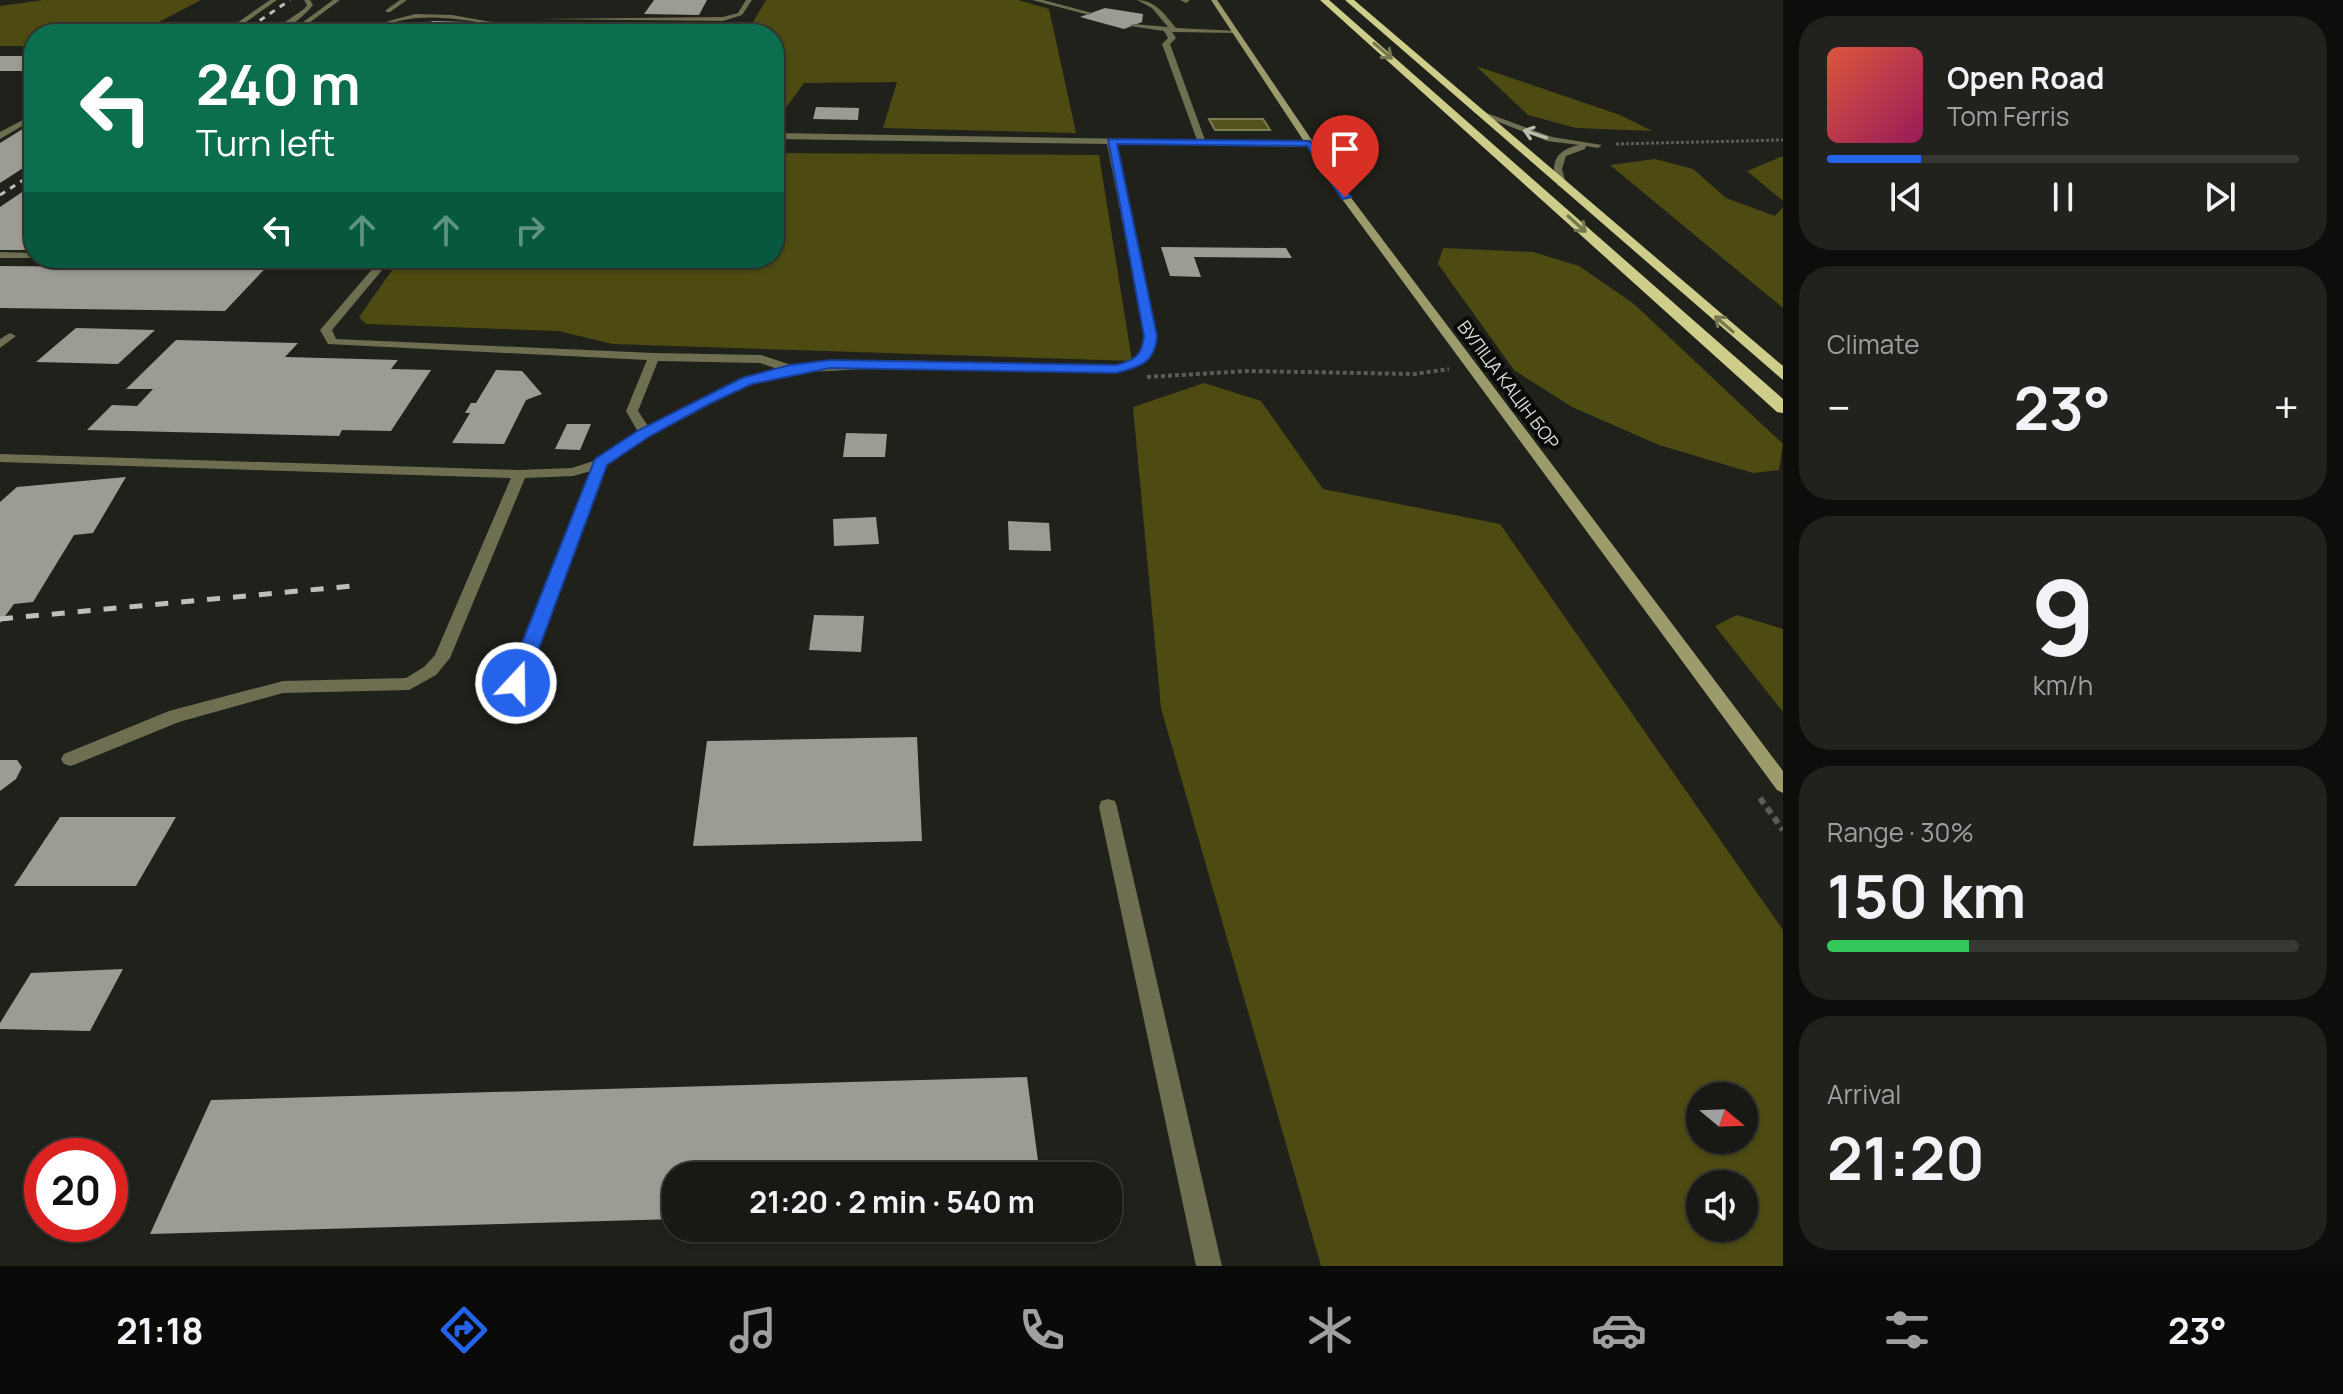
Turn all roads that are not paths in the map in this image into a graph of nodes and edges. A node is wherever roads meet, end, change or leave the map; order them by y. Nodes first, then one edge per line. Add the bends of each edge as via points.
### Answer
1 (274, 0) edge
2 (307, 0) edge
3 (337, 0) edge
4 (404, 0) edge
5 (749, 0) edge
6 (1035, 0) edge
7 (1140, 0) edge
8 (1214, 0) edge
9 (1324, 0) edge
10 (1349, 0) edge
11 (388, 11) dead end
12 (1089, 13) dead end
13 (542, 19) dead end
14 (239, 24) edge
15 (286, 24) edge
16 (304, 24) edge
17 (379, 24) edge
18 (497, 24) edge
19 (1133, 26) dead end
20 (1171, 30) junction
21 (1235, 31) junction
22 (1476, 110) junction
23 (24, 122) edge
24 (0, 136) edge
25 (784, 136) edge
26 (1111, 141) junction
27 (1202, 142) junction
28 (1310, 144) junction
29 (1561, 184) junction
30 (0, 255) edge
31 (24, 256) edge
32 (378, 269) dead end
33 (654, 357) junction
34 (790, 369) junction
35 (1783, 375) edge
36 (1783, 408) edge
37 (645, 433) junction
38 (0, 458) edge
39 (601, 463) junction
40 (520, 474) junction
41 (516, 683) dead end
42 (70, 759) dead end
43 (1783, 785) edge
44 (1108, 807) dead end
45 (1209, 1266) edge

1 - 14 street
2 - 15 street via 306,10
3 - 16 street
4 - 11 street
5 - 13 street via 734,18 641,23
6 - 12 street
7 - 20 street via 1154,7
8 - 21 main road, ВУЛІЦА КАЦІН БОР
9 -> 36 highway
10 - 22 highway
17 - 18 street via 440,17
19 - 20 street
20 - 21 street
20 - 27 street via 1166,44
21 - 28 main road, ВУЛІЦА КАЦІН БОР
22 - 29 highway
29 -> 22 street via 1558,157 1598,145 1550,139
23 - 24 street
25 - 26 street
26 - 27 street
26 - 34 street via 1151,336 1149,351 1138,364 1116,369 883,364
27 - 28 street
28 - 43 main road, ВУЛІЦА КАЦІН БОР
35 -> 29 highway
30 - 31 street
32 - 33 street via 326,330 332,342
33 - 34 street via 761,359
33 - 37 street via 632,411
34 - 37 street via 747,381
37 - 39 street
38 - 40 street
39 - 40 street via 573,472
39 - 41 street
40 - 42 street via 442,658 430,671 409,684 283,687 175,716
44 - 45 street

